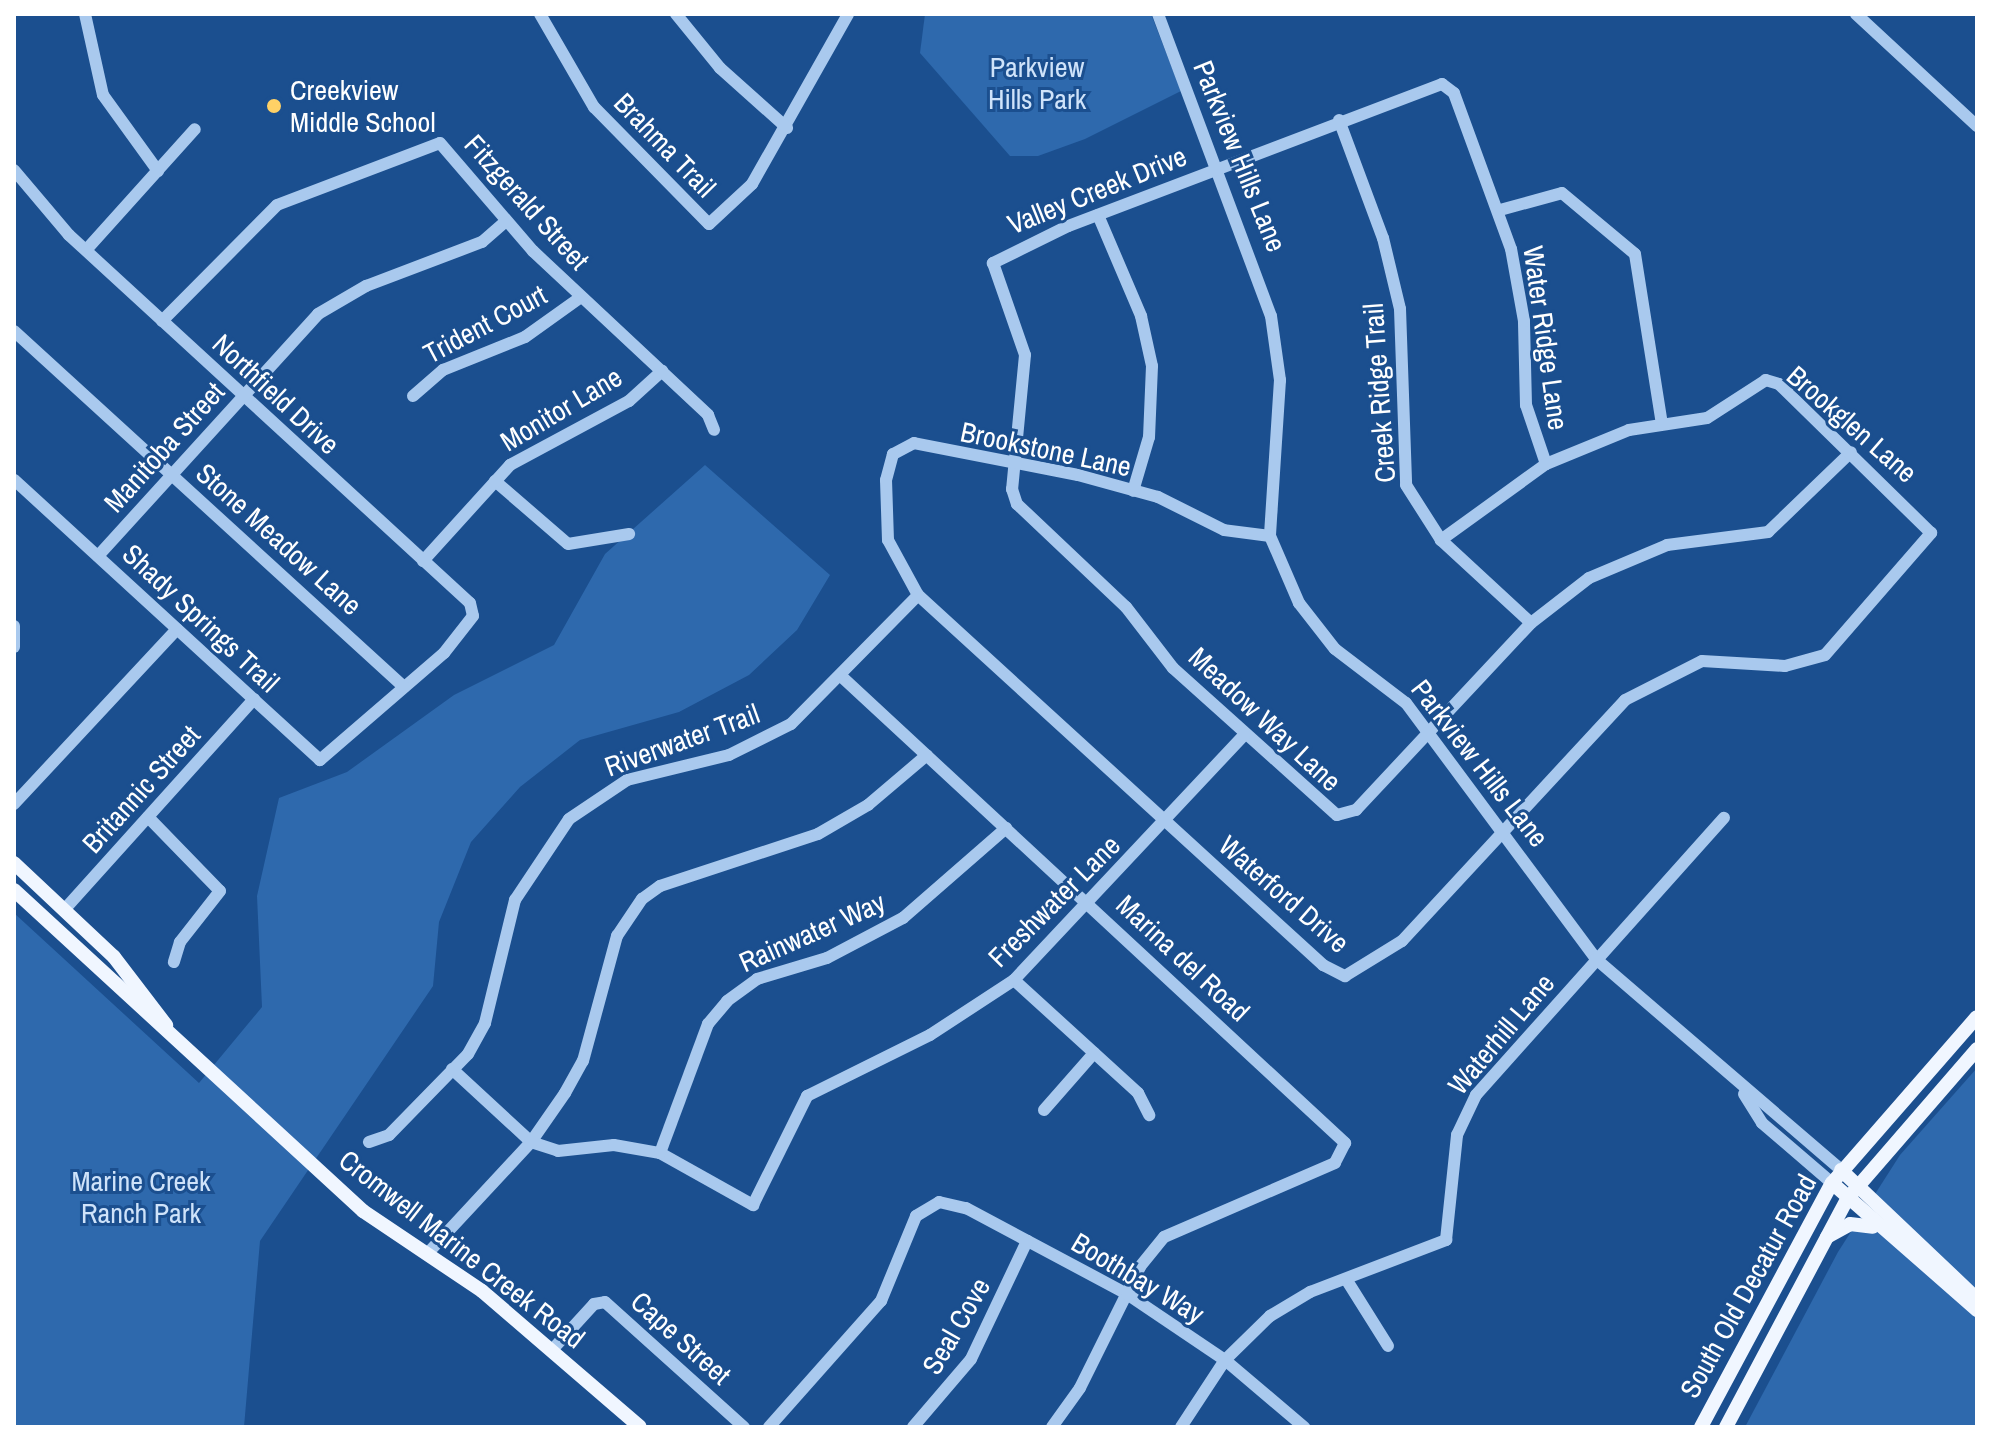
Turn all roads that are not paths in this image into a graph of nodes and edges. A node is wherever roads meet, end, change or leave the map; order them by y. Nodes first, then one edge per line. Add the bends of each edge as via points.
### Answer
1 (85, 14) edge
2 (540, 14) edge
3 (676, 14) edge
4 (1158, 14) edge
5 (1856, 14) edge
6 (846, 15) edge
7 (1446, 86) joint
8 (1339, 120) junction
9 (1977, 126) edge
10 (787, 128) junction
11 (195, 129) dead end
12 (1219, 167) junction
13 (14, 170) edge
14 (158, 171) junction
15 (1500, 210) junction
16 (1098, 215) junction
17 (505, 222) junction
18 (87, 249) junction
19 (993, 263) joint
20 (581, 297) junction
21 (162, 321) junction
22 (14, 331) edge
23 (662, 371) junction
24 (243, 396) junction
25 (413, 396) dead end
26 (1662, 424) junction
27 (714, 430) dead end
28 (902, 445) joint
29 (1851, 452) junction
30 (1546, 464) junction
31 (1013, 467) junction
32 (172, 474) junction
33 (495, 481) junction
34 (15, 483) edge
35 (1133, 491) junction
36 (1931, 528) joint
37 (629, 534) dead end
38 (1270, 536) junction
39 (1441, 540) junction
40 (98, 556) junction
41 (423, 561) junction
42 (918, 595) junction
43 (1531, 623) junction
44 (14, 626) edge
45 (177, 629) junction
46 (14, 647) edge
47 (842, 677) junction
48 (404, 687) junction
49 (254, 699) junction
50 (1429, 732) junction
51 (1245, 734) junction
52 (927, 755) junction
53 (14, 804) edge
54 (148, 817) junction
55 (1724, 818) dead end
56 (1166, 821) junction
57 (1006, 828) junction
58 (1504, 829) junction
59 (14, 863) edge
60 (14, 890) edge
61 (1090, 905) junction
62 (64, 910) junction
63 (1596, 959) junction
64 (174, 962) dead end
65 (1014, 980) junction
66 (1977, 1017) edge
67 (1977, 1049) edge
68 (188, 1052) junction
69 (1094, 1053) junction
70 (452, 1069) junction
71 (1744, 1094) junction
72 (1044, 1110) dead end
73 (1149, 1115) dead end
74 (369, 1142) dead end
75 (531, 1142) junction
76 (660, 1153) junction
77 (1841, 1170) junction
78 (1832, 1183) junction
79 (1858, 1185) junction
80 (1848, 1198) junction
81 (1881, 1230) junction
82 (1823, 1239) junction
83 (1027, 1241) junction
84 (427, 1254) junction
85 (1346, 1279) junction
86 (1127, 1294) junction
87 (1977, 1299) edge
88 (1977, 1310) edge
89 (1388, 1346) dead end
90 (552, 1350) junction
91 (1225, 1360) junction
92 (1717, 1395) junction
93 (1737, 1406) junction
94 (640, 1427) edge
95 (744, 1427) edge
96 (769, 1427) edge
97 (913, 1427) edge
98 (1052, 1427) edge
99 (1181, 1427) edge
100 (1304, 1427) edge
101 (1701, 1427) edge
102 (1726, 1427) edge

1 - 14 street via 103,95
2 - 10 street, Brahma Trail via 594,107 709,224 752,184
3 - 10 street via 720,68
4 - 12 street, Parkview Hills Lane
5 - 9 street
6 - 10 street
7 - 8 street, Valley Creek Drive
7 - 15 street, Water Ridge Lane
8 - 12 street, Valley Creek Drive
8 - 39 street, Creek Ridge Trail via 1383,238 1400,309 1406,485
11 - 14 street
12 - 16 street, Valley Creek Drive
12 - 38 street, Parkview Hills Lane via 1262,277 1277,349
13 - 18 street, Northfield Drive via 40,206
14 - 18 street
15 - 26 street via 1562,193 1635,254
15 - 30 street, Water Ridge Lane via 1524,321 1526,405
16 - 19 street, Valley Creek Drive
16 - 35 street via 1141,316 1152,366 1149,437
17 - 20 street, Fitzgerald Street
17 - 21 street, Fitzgerald Street via 449,149 434,143 277,205
17 - 24 street, Manitoba Street via 482,242 329,306
18 - 21 street, Northfield Drive
19 - 31 street, Meadow Way Lane via 1025,355
20 - 23 street, Fitzgerald Street
20 - 25 street, Trident Court via 525,337 443,370
21 - 24 street, Northfield Drive
22 - 32 street, Stone Meadow Lane
23 - 27 street, Fitzgerald Street via 708,415
23 - 33 street, Monitor Lane via 629,401 510,465
24 - 32 street, Manitoba Street
24 - 41 street, Northfield Drive
26 - 29 street, Brookglen Lane via 1707,418 1771,380
26 - 30 street, Brookglen Lane
28 - 31 street, Brookstone Lane
28 - 42 street, Waterford Drive via 889,466 883,512 894,556
29 - 36 street, Brookglen Lane
29 - 43 street, Meadow Way Lane via 1778,527 1630,557
30 - 39 street, Brookglen Lane
31 - 35 street, Brookstone Lane
31 - 51 street, Meadow Way Lane via 1012,489 1028,517 1126,607 1173,668
32 - 40 street, Manitoba Street
32 - 48 street, Stone Meadow Lane
33 - 37 street via 568,544
33 - 41 street, Monitor Lane
34 - 40 street, Shady Springs Trail
35 - 38 street, Brookstone Lane via 1224,530
36 - 58 street, Waterford Drive via 1930,538 1825,655 1785,666 1702,661 1653,681 1615,709
38 - 50 street, Parkview Hills Lane via 1317,628 1386,683
39 - 43 street, Creek Ridge Trail
40 - 45 street, Shady Springs Trail
41 - 48 street, Northfield Drive via 470,603 473,616 444,653
42 - 47 street, Riverwater Trail
42 - 56 street, Waterford Drive
43 - 50 street, Meadow Way Lane
44 - 46 street
45 - 49 street, Shady Springs Trail
45 - 53 street
47 - 52 street, Marina del Road
47 - 70 street, Riverwater Trail via 768,737 627,780 569,819 525,877 485,1023
48 - 49 street, Shady Springs Trail via 320,760
49 - 54 street, Britannic Street
50 - 51 street, Meadow Way Lane via 1356,810 1343,815 1330,812
50 - 58 street, Parkview Hills Lane
51 - 56 street, Freshwater Lane
52 - 57 street, Marina del Road
52 - 75 street via 868,805 818,834 660,886 642,899 617,936 583,1061
54 - 62 street, Britannic Street
54 - 64 street via 220,891 180,942
55 - 63 street, Waterhill Lane
56 - 58 street, Waterford Drive via 1323,965 1345,976 1384,958
56 - 61 street, Freshwater Lane
57 - 61 street, Marina del Road
57 - 76 street, Rainwater Way via 903,918 827,958 757,979 727,1001 708,1024
58 - 63 street, Parkview Hills Lane
59 - 62 main road, Cromwell Marine Creek Road
60 - 68 main road, Cromwell Marine Creek Road
61 - 65 street, Freshwater Lane
61 - 86 street, Marina del Road via 1346,1148 1335,1163 1295,1183 1176,1227 1150,1251
62 - 68 main road, Cromwell Marine Creek Road via 114,957
63 - 71 street, Parkview Hills Lane
63 - 85 street, Waterhill Lane via 1464,1115 1446,1240
65 - 69 street
65 - 76 street, Freshwater Lane via 930,1035 807,1096 753,1205
66 - 77 main road, South Old Decatur Road
67 - 79 main road, South Old Decatur Road
68 - 84 main road, Cromwell Marine Creek Road via 351,1200
69 - 72 street
69 - 73 street via 1138,1093
70 - 74 street, Riverwater Trail via 389,1135
70 - 75 street
71 - 77 street, Parkview Hills Lane via 1775,1110
71 - 78 street, Parkview Hills Lane via 1762,1123
75 - 76 street via 558,1151 614,1145
75 - 84 street
77 - 78 main road, South Old Decatur Road
77 - 79 main road
78 - 80 main road
78 - 92 main road, South Old Decatur Road
79 - 80 main road, South Old Decatur Road
79 - 87 main road
80 - 81 main road
80 - 82 main road, South Old Decatur Road
81 - 82 main road via 1850,1224
81 - 88 main road
82 - 93 main road, South Old Decatur Road
83 - 86 street, Boothbay Way
83 - 96 street, Boothbay Way via 966,1208 930,1203 916,1216 881,1301
83 - 97 street, Seal Cove via 971,1359
84 - 90 main road, Cromwell Marine Creek Road
85 - 89 street
85 - 91 street, Waterhill Lane via 1270,1316
86 - 91 street, Boothbay Way
86 - 98 street
90 - 94 main road, Cromwell Marine Creek Road
90 - 95 street, Cape Street via 594,1304 605,1302
91 - 99 street, Waterhill Lane
91 - 100 street, Boothbay Way
92 - 93 main road
92 - 101 main road, South Old Decatur Road
93 - 102 main road, South Old Decatur Road

